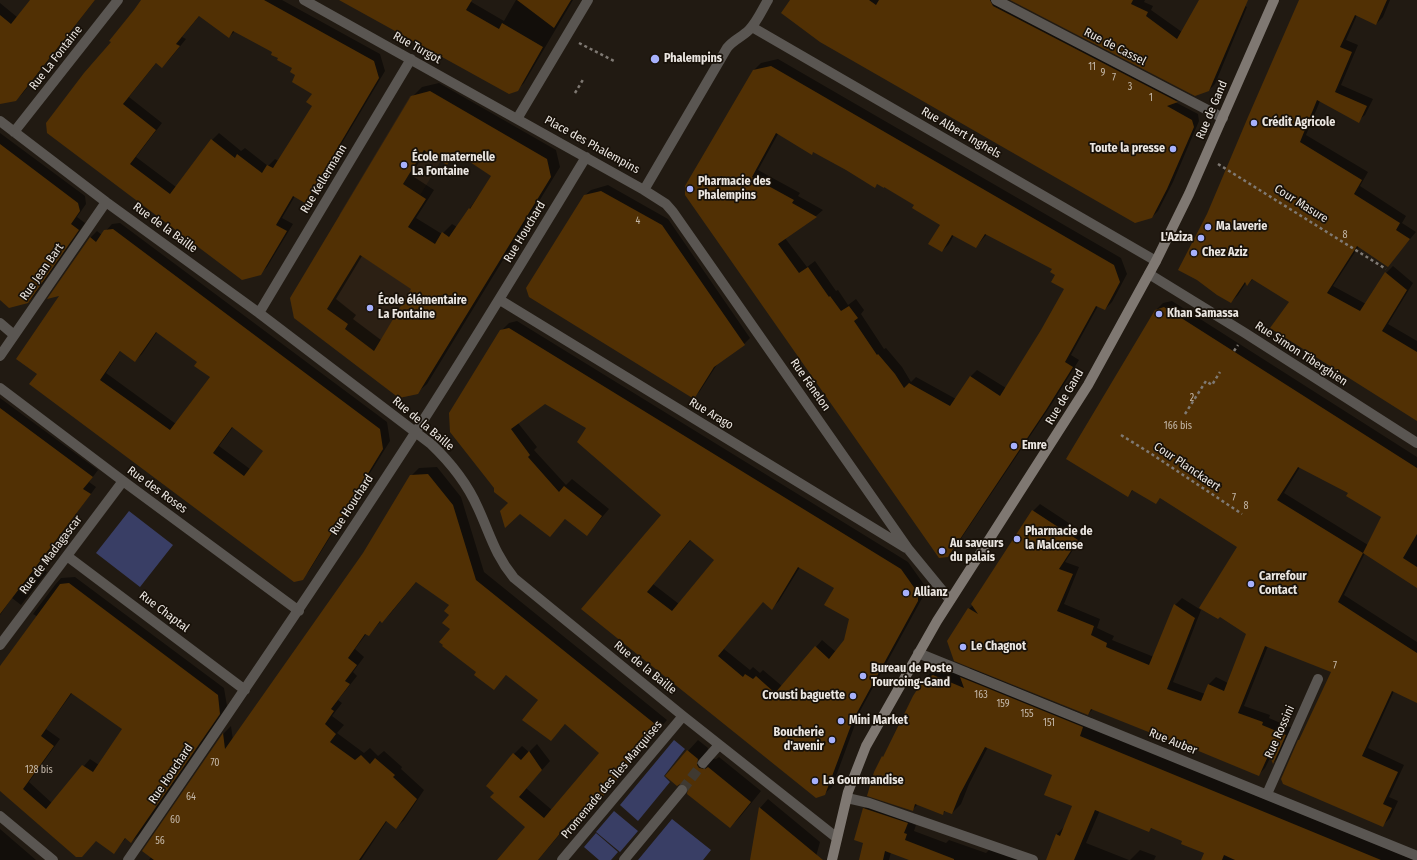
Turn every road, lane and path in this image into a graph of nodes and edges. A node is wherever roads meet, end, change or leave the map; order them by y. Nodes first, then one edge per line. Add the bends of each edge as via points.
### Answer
1 (118, 0) edge
2 (304, 0) edge
3 (588, 0) edge
4 (768, 0) edge
5 (996, 0) edge
6 (1274, 0) edge
7 (752, 27) junction
8 (566, 36) junction
9 (411, 60) junction
10 (614, 60) dead end
11 (584, 78) dead end
12 (576, 93) dead end
13 (517, 118) junction
14 (1223, 118) junction
15 (0, 121) edge
16 (14, 132) junction
17 (586, 157) junction
18 (1205, 157) junction
19 (644, 190) junction
20 (106, 202) junction
21 (1156, 261) junction
22 (1386, 268) dead end
23 (1149, 274) junction
24 (500, 300) junction
25 (258, 313) junction
26 (0, 323) edge
27 (14, 336) junction
28 (0, 356) edge
29 (1220, 372) dead end
30 (0, 388) edge
31 (1185, 414) dead end
32 (416, 432) junction
33 (1121, 435) dead end
34 (1417, 444) edge
35 (123, 481) junction
36 (1242, 514) dead end
37 (909, 550) junction
38 (67, 556) junction
39 (950, 600) junction
40 (299, 611) junction
41 (0, 644) edge
42 (918, 653) junction
43 (1318, 679) dead end
44 (245, 690) junction
45 (683, 716) junction
46 (719, 745) junction
47 (703, 764) tunnel mouth
48 (682, 790) tunnel mouth
49 (1267, 794) junction
50 (847, 798) junction
51 (0, 816) edge
52 (837, 838) junction
53 (1417, 856) edge
54 (53, 860) edge
55 (128, 860) edge
56 (562, 860) edge
57 (624, 860) edge
58 (832, 860) edge
59 (1033, 860) edge

1 - 16 street, Rue La Fontaine
2 - 9 street, Rue Turgot
3 - 8 street
4 - 7 street
5 - 14 street, Rue de Cassel
6 - 14 main road, Rue de Gand
7 - 19 street, Place des Phalempins via 731,42 727,48
7 - 21 street, Rue Albert Inghels
8 - 10 path
8 - 13 street
9 - 13 street, Rue Turgot
9 - 25 street, Rue Kellermann
11 - 12 path
13 - 17 street, Place des Phalempins
14 - 18 main road, Rue de Gand
15 - 16 street, Rue de la Baille
16 - 20 street, Rue de la Baille
17 - 19 street, Place des Phalempins
17 - 24 street, Rue Houchard
18 - 21 main road, Rue de Gand
18 - 22 path, Cour Masure
19 - 37 street, Rue Fénelon via 666,204 673,212
20 - 25 street, Rue de la Baille
20 - 27 street, Rue Jean Bart
21 - 23 main road, Rue de Gand
23 - 34 street, Rue Simon Tiberghien
23 - 39 main road, Rue de Gand via 1075,406
24 - 32 street, Rue Houchard
24 - 37 street, Rue Arago
25 - 32 street, Rue de la Baille
26 - 27 street
27 - 28 street, Rue Jean Bart
29 - 31 path via 1212,384 1206,381
30 - 35 street, Rue des Roses
32 - 40 street, Rue Houchard
32 - 45 street, Rue de la Baille via 441,453 463,480 478,507 500,560 514,578
33 - 36 path, Cour Planckaert
35 - 38 street, Rue de Madagascar
35 - 40 street, Rue des Roses
37 - 39 street, Rue Fénelon
38 - 41 street, Rue de Madagascar
38 - 44 street, Rue Chaptal
39 - 42 main road, Rue de Gand
40 - 44 street, Rue Houchard
42 - 49 street, Rue Auber
42 - 50 main road, Rue de Gand via 866,746
43 - 49 street, Rue Rossini
44 - 55 street, Rue Houchard
45 - 46 street, Rue de la Baille
45 - 56 street, Promenade des Îles Marquises
46 - 47 street
46 - 52 street, Rue de la Baille
48 - 57 street
49 - 53 street, Rue Auber
50 - 52 main road, Rue de Gand
50 - 59 street via 869,803
51 - 54 street
52 - 58 main road, Rue de Gand

